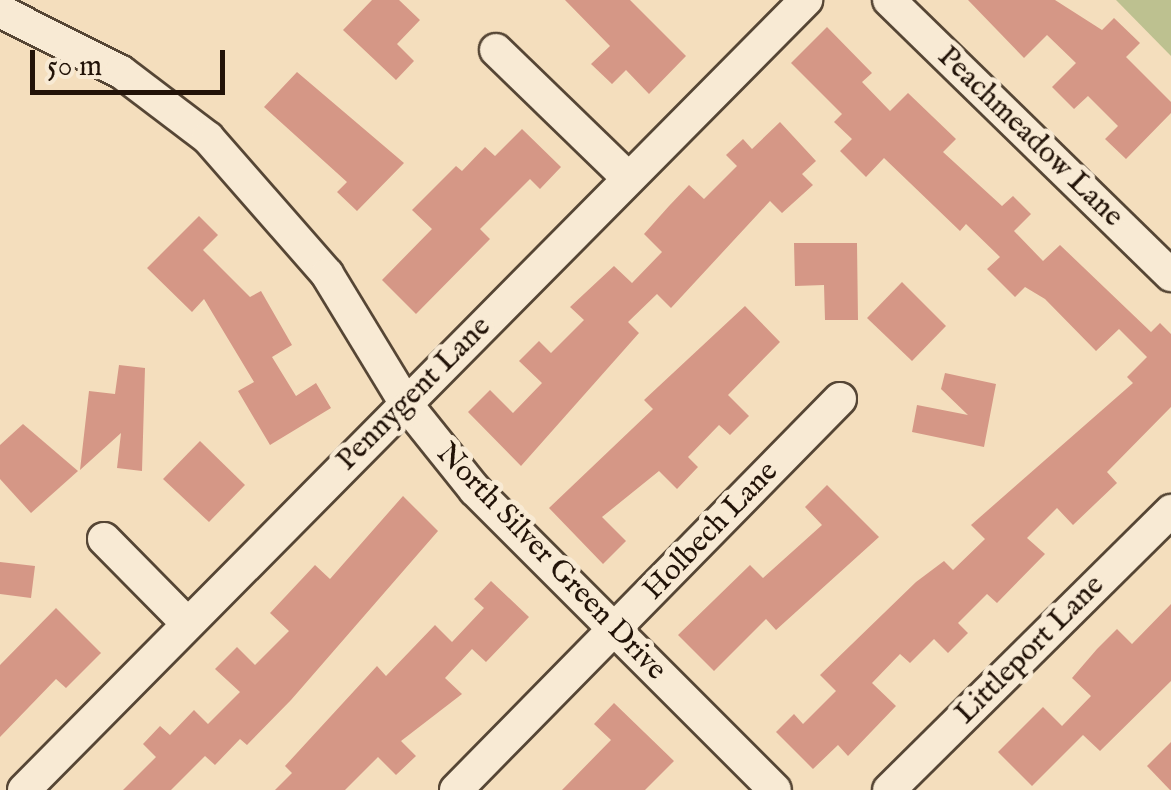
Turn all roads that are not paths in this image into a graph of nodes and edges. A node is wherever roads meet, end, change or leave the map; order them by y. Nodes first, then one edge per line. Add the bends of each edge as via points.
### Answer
1 (806, 0) edge
2 (889, 0) edge
3 (0, 11) edge
4 (496, 50) dead end
5 (625, 175) junction
6 (1171, 275) edge
7 (840, 400) dead end
8 (406, 404) junction
9 (1171, 510) edge
10 (104, 539) dead end
11 (185, 622) junction
12 (613, 630) junction
13 (24, 790) edge
14 (456, 790) edge
15 (775, 790) edge
16 (889, 790) edge

1 - 5 street, Pennygent Lane
2 - 6 street, Peachmeadow Lane
3 - 8 street, North Silver Green Drive via 101,60 208,138 346,301
4 - 5 street
5 - 8 street, Pennygent Lane
7 - 12 street, Holbech Lane
8 - 11 street, Pennygent Lane
8 - 12 street, North Silver Green Drive via 475,490
9 - 16 street, Littleport Lane
10 - 11 street
11 - 13 street, Pennygent Lane
12 - 14 street, Holbech Lane
12 - 15 street, North Silver Green Drive

